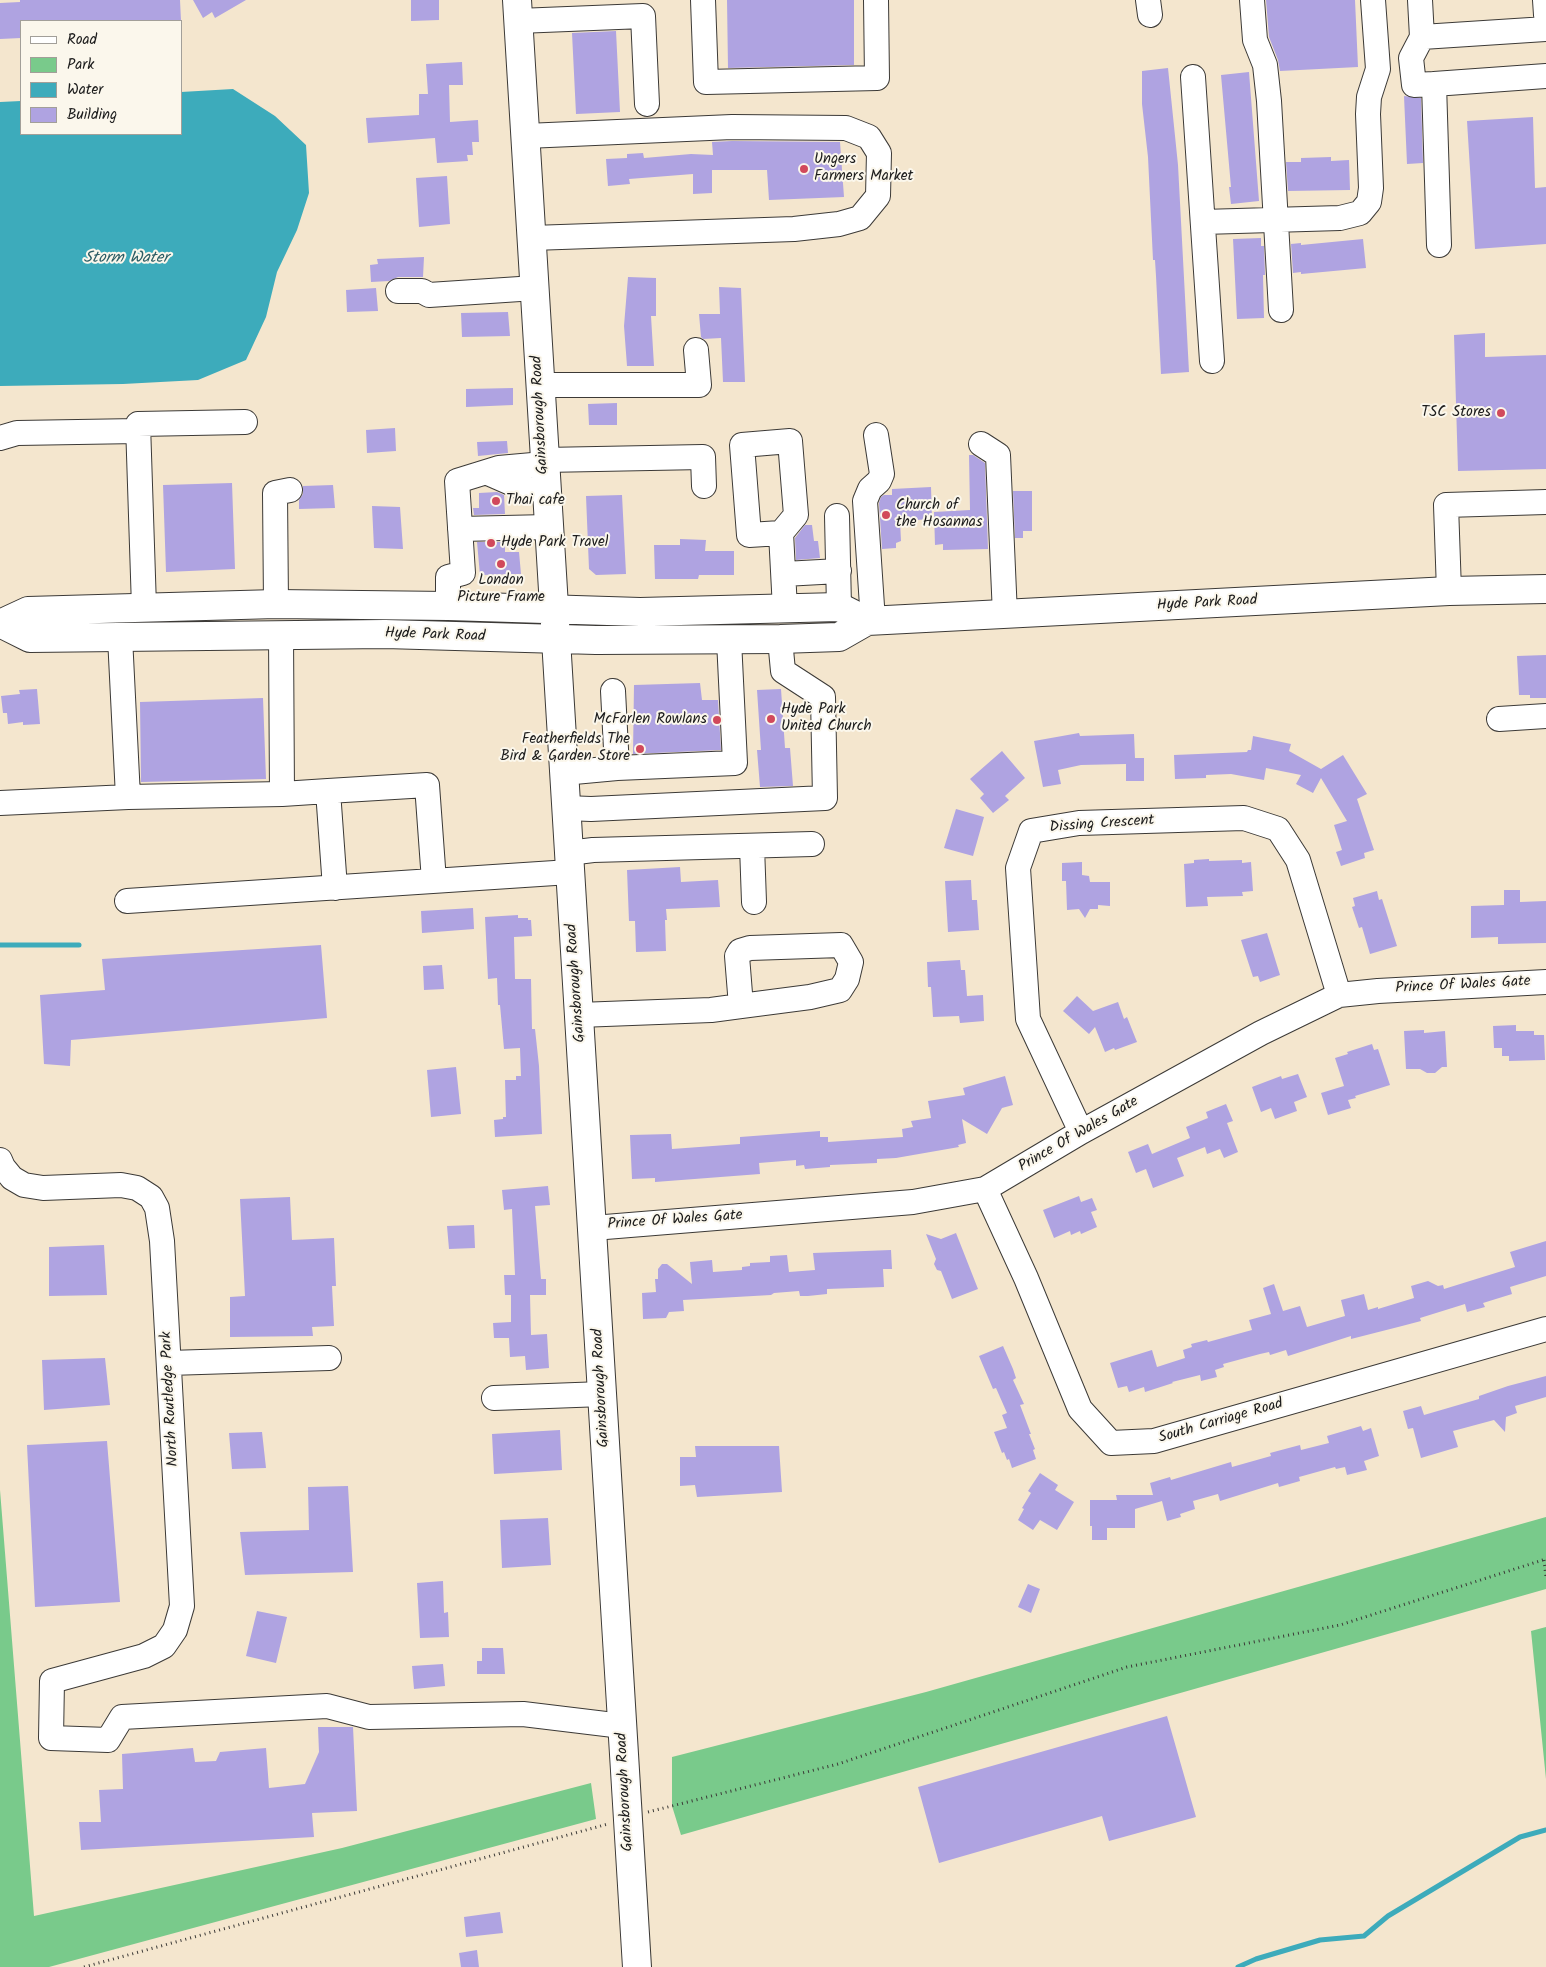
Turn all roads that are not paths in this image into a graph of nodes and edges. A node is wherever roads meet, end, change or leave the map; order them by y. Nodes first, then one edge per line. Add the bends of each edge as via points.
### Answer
1 (703, 0) edge
2 (876, 0) edge
3 (1252, 0) edge
4 (1373, 0) edge
5 (1420, 0) edge
6 (1545, 0) edge
7 (517, 10) edge
8 (1546, 15) edge
9 (1546, 29) edge
10 (1422, 37) junction
11 (1546, 76) edge
12 (1193, 77) dead end
13 (1434, 84) junction
14 (647, 104) dead end
15 (526, 136) junction
16 (1276, 220) junction
17 (1203, 222) junction
18 (532, 238) junction
19 (1439, 245) dead end
20 (535, 288) junction
21 (398, 291) dead end
22 (1281, 310) dead end
23 (696, 350) dead end
24 (1212, 361) dead end
25 (539, 385) junction
26 (245, 422) dead end
27 (138, 431) junction
28 (876, 435) dead end
29 (0, 438) edge
30 (981, 444) dead end
31 (544, 462) junction
32 (488, 473) junction
33 (704, 486) dead end
34 (290, 490) dead end
35 (546, 491) junction
36 (1546, 502) edge
37 (837, 516) dead end
38 (548, 527) junction
39 (460, 529) junction
40 (781, 533) dead end
41 (839, 571) junction
42 (784, 574) junction
43 (1546, 589) edge
44 (1449, 592) junction
45 (276, 604) junction
46 (448, 606) junction
47 (144, 607) junction
48 (839, 607) junction
49 (785, 609) junction
50 (554, 610) junction
51 (1005, 615) junction
52 (870, 621) junction
53 (1, 624) edge
54 (282, 635) junction
55 (120, 637) junction
56 (555, 639) junction
57 (728, 640) junction
58 (780, 640) junction
59 (613, 691) dead end
60 (1546, 716) edge
61 (1499, 718) dead end
62 (617, 768) junction
63 (563, 773) junction
64 (328, 791) junction
65 (282, 794) junction
66 (128, 797) junction
67 (0, 803) edge
68 (566, 808) junction
69 (812, 844) dead end
70 (752, 846) junction
71 (569, 863) junction
72 (434, 881) junction
73 (335, 888) junction
74 (127, 901) dead end
75 (754, 902) dead end
76 (1546, 982) edge
77 (1339, 995) junction
78 (741, 1006) junction
79 (579, 1015) junction
80 (1081, 1132) junction
81 (3, 1171) edge
82 (985, 1189) junction
83 (593, 1228) junction
84 (1546, 1329) edge
85 (329, 1358) dead end
86 (169, 1363) junction
87 (603, 1394) junction
88 (494, 1398) dead end
89 (622, 1726) junction
90 (637, 1967) edge

1 - 2 street via 706,82 877,78
3 - 16 street via 1255,40 1264,65 1269,101
4 - 16 street via 1378,69 1368,114 1369,202 1360,213 1340,218
5 - 10 street
6 - 8 street
7 - 14 street via 643,16
7 - 15 main road, Gainsborough Road
9 - 10 street
10 - 13 street via 1412,58 1414,85
11 - 13 street
12 - 17 street
13 - 19 street
15 - 18 main road, Gainsborough Road
15 - 18 street via 732,127 846,128 869,137 879,153 878,196 860,218 839,224 794,229
16 - 17 street
16 - 22 street
17 - 24 street
18 - 20 main road, Gainsborough Road
20 - 21 street via 430,295 422,291
20 - 25 main road, Gainsborough Road
23 - 25 street via 698,385
25 - 31 main road, Gainsborough Road
26 - 27 street via 138,424
27 - 29 street via 17,433
27 - 47 street
28 - 52 street via 882,474 865,501
30 - 51 street via 998,455
31 - 32 street via 499,468
31 - 33 street via 703,457
31 - 35 main road, Gainsborough Road
32 - 35 street via 520,488
32 - 39 street via 457,481
34 - 45 street via 275,493
35 - 38 main road, Gainsborough Road
36 - 44 street via 1446,505
37 - 41 street
38 - 39 street
38 - 50 main road, Gainsborough Road
39 - 46 street via 463,573 448,577
40 - 42 street
41 - 42 street
41 - 48 street
42 - 49 street
43 - 44 main road, Hyde Park Road
44 - 51 main road, Hyde Park Road
45 - 46 main road, Hyde Park Road
45 - 47 main road, Hyde Park Road
46 - 50 main road, Hyde Park Road
47 - 53 main road, Hyde Park Road via 28,611
48 - 49 main road, Hyde Park Road
48 - 52 main road, Hyde Park Road
49 - 50 main road, Hyde Park Road
50 - 56 main road, Gainsborough Road
51 - 52 main road, Hyde Park Road
52 - 58 main road, Hyde Park Road via 838,637
53 - 55 main road, Hyde Park Road via 30,638
54 - 55 main road, Hyde Park Road
54 - 56 main road, Hyde Park Road via 385,634
54 - 65 street
55 - 66 street
56 - 57 main road, Hyde Park Road
56 - 63 main road, Gainsborough Road
57 - 58 main road, Hyde Park Road
57 - 62 street via 735,763
58 - 68 street via 783,671 823,696 825,798
59 - 62 street
60 - 61 street
62 - 63 street
63 - 68 main road, Gainsborough Road
64 - 65 street
64 - 72 street via 427,786
64 - 73 street
65 - 66 street
66 - 67 street
68 - 71 main road, Gainsborough Road
69 - 70 street
70 - 71 street via 593,850
70 - 75 street
71 - 72 street
71 - 79 main road, Gainsborough Road
72 - 73 street
73 - 74 street
76 - 77 street, Prince Of Wales Gate
77 - 80 street, Prince Of Wales Gate via 1261,1033
77 - 80 street, Dissing Crescent via 1298,860 1278,829 1244,818 1079,823 1031,831 1018,868 1028,1020
78 - 78 street via 840,990 851,962 841,945 740,951 737,956
78 - 79 street
79 - 83 main road, Gainsborough Road
80 - 82 street, Prince Of Wales Gate
81 - 86 street, North Routledge Park via 24,1185 43,1188 121,1185 137,1188 151,1197 157,1208 162,1241
82 - 83 street, Prince Of Wales Gate via 913,1202
82 - 84 street, South Carriage Road via 1080,1409 1111,1443 1154,1441
83 - 87 main road, Gainsborough Road
85 - 86 street
86 - 89 street, North Routledge Park via 182,1606 175,1630 164,1646 144,1656 52,1682 51,1738 108,1740 122,1717 327,1706 369,1717 523,1714
87 - 88 street
87 - 89 main road, Gainsborough Road
89 - 90 main road, Gainsborough Road

